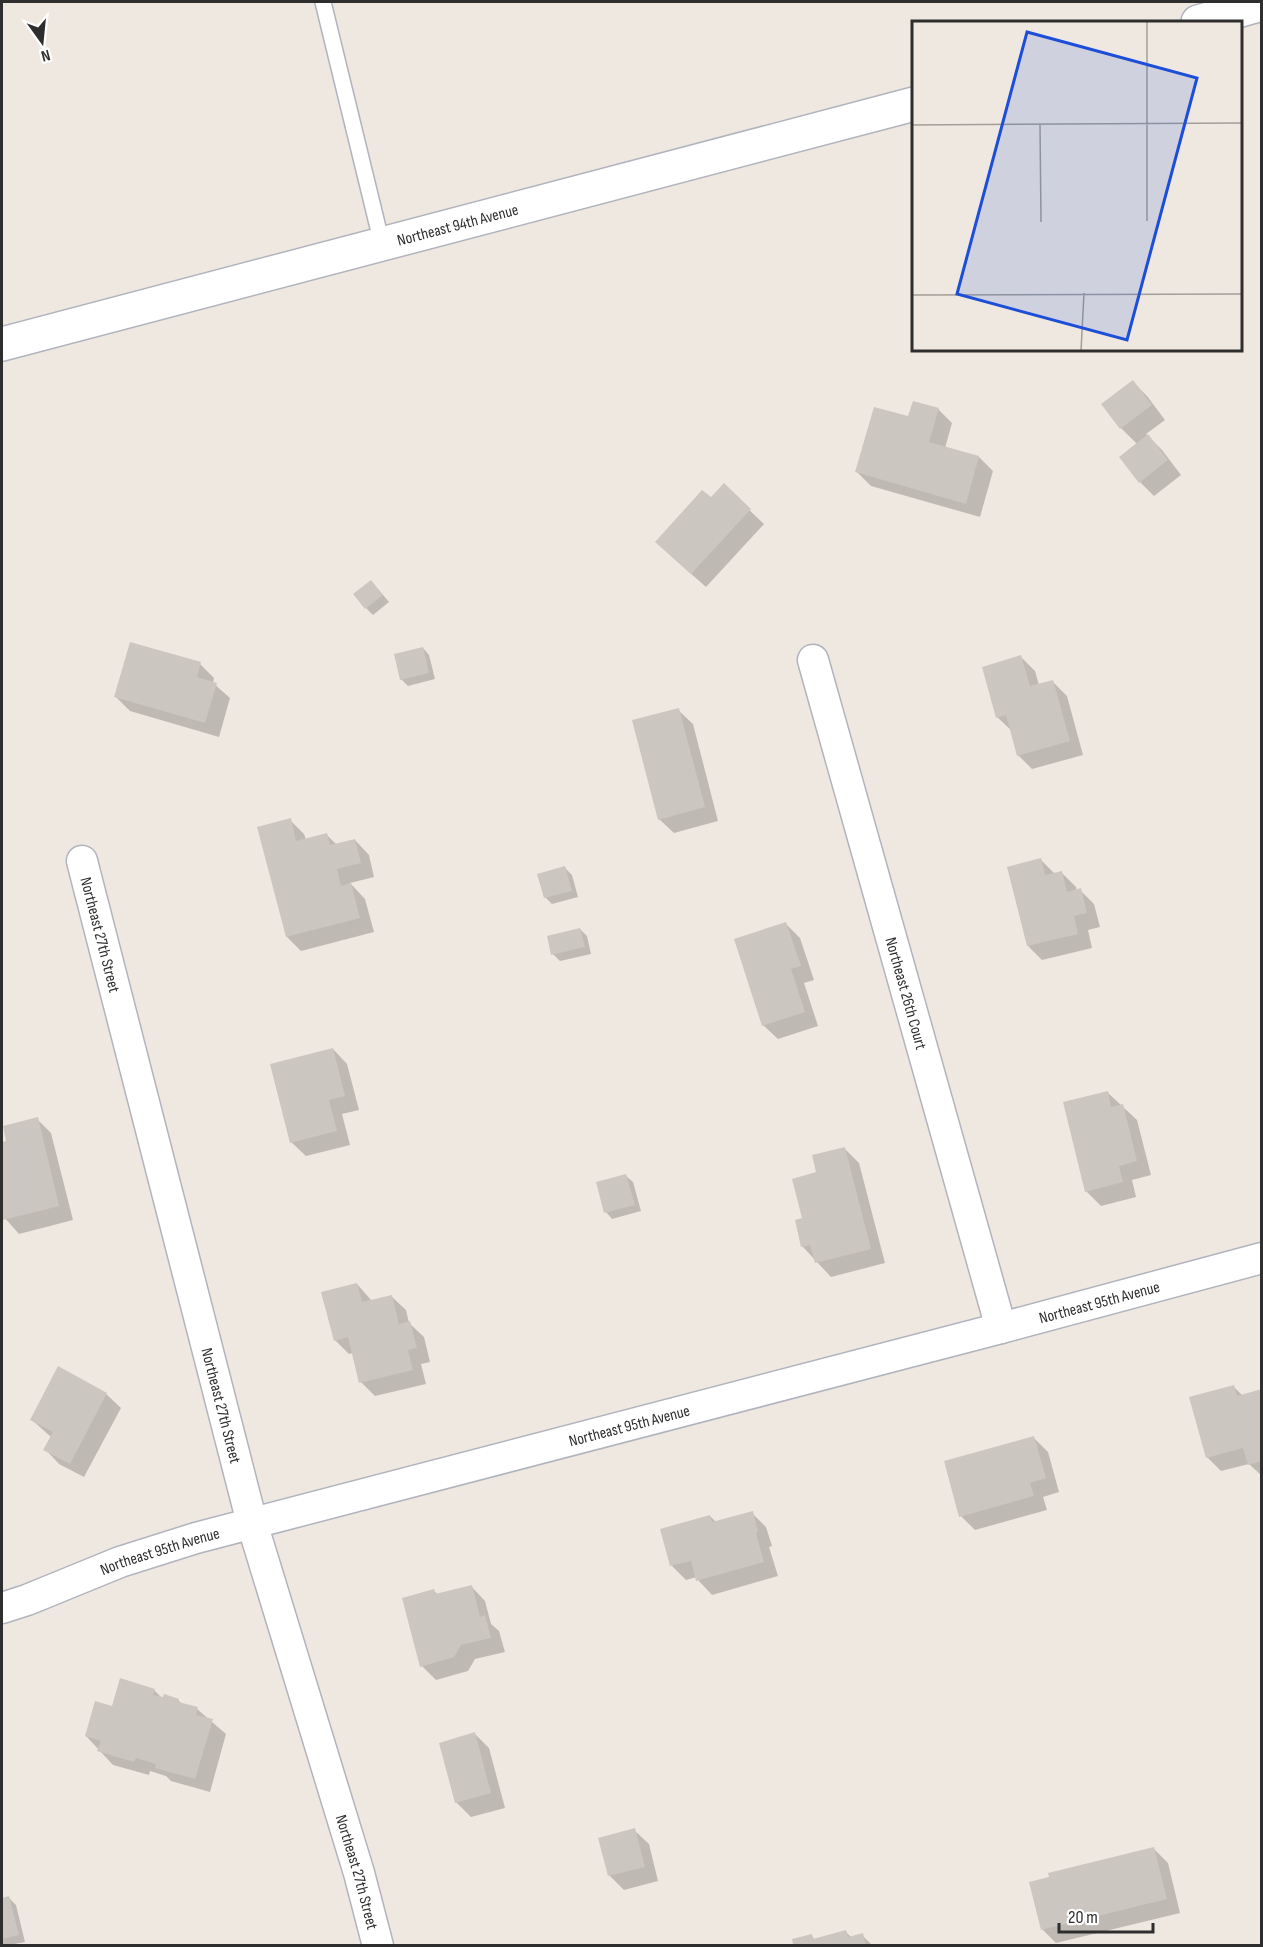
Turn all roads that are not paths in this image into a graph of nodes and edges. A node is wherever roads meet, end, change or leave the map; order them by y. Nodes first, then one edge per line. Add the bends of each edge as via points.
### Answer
1 (323, 2) edge
2 (1262, 4) edge
3 (1202, 21) edge
4 (912, 105) edge
5 (382, 244) junction
6 (2, 344) edge
7 (813, 660) dead end
8 (82, 861) dead end
9 (1262, 1258) edge
10 (1001, 1328) junction
11 (252, 1523) junction
12 (2, 1608) edge
13 (378, 1946) edge

1 - 5 lane
2 - 3 main road
4 - 5 main road, Northeast 94th Avenue
5 - 6 main road, Northeast 94th Avenue
7 - 10 street, Northeast 26th Court
8 - 11 street, Northeast 27th Street
9 - 10 street, Northeast 95th Avenue
10 - 11 street, Northeast 95th Avenue
11 - 12 street, Northeast 95th Avenue via 120,1562
11 - 13 street, Northeast 27th Street

